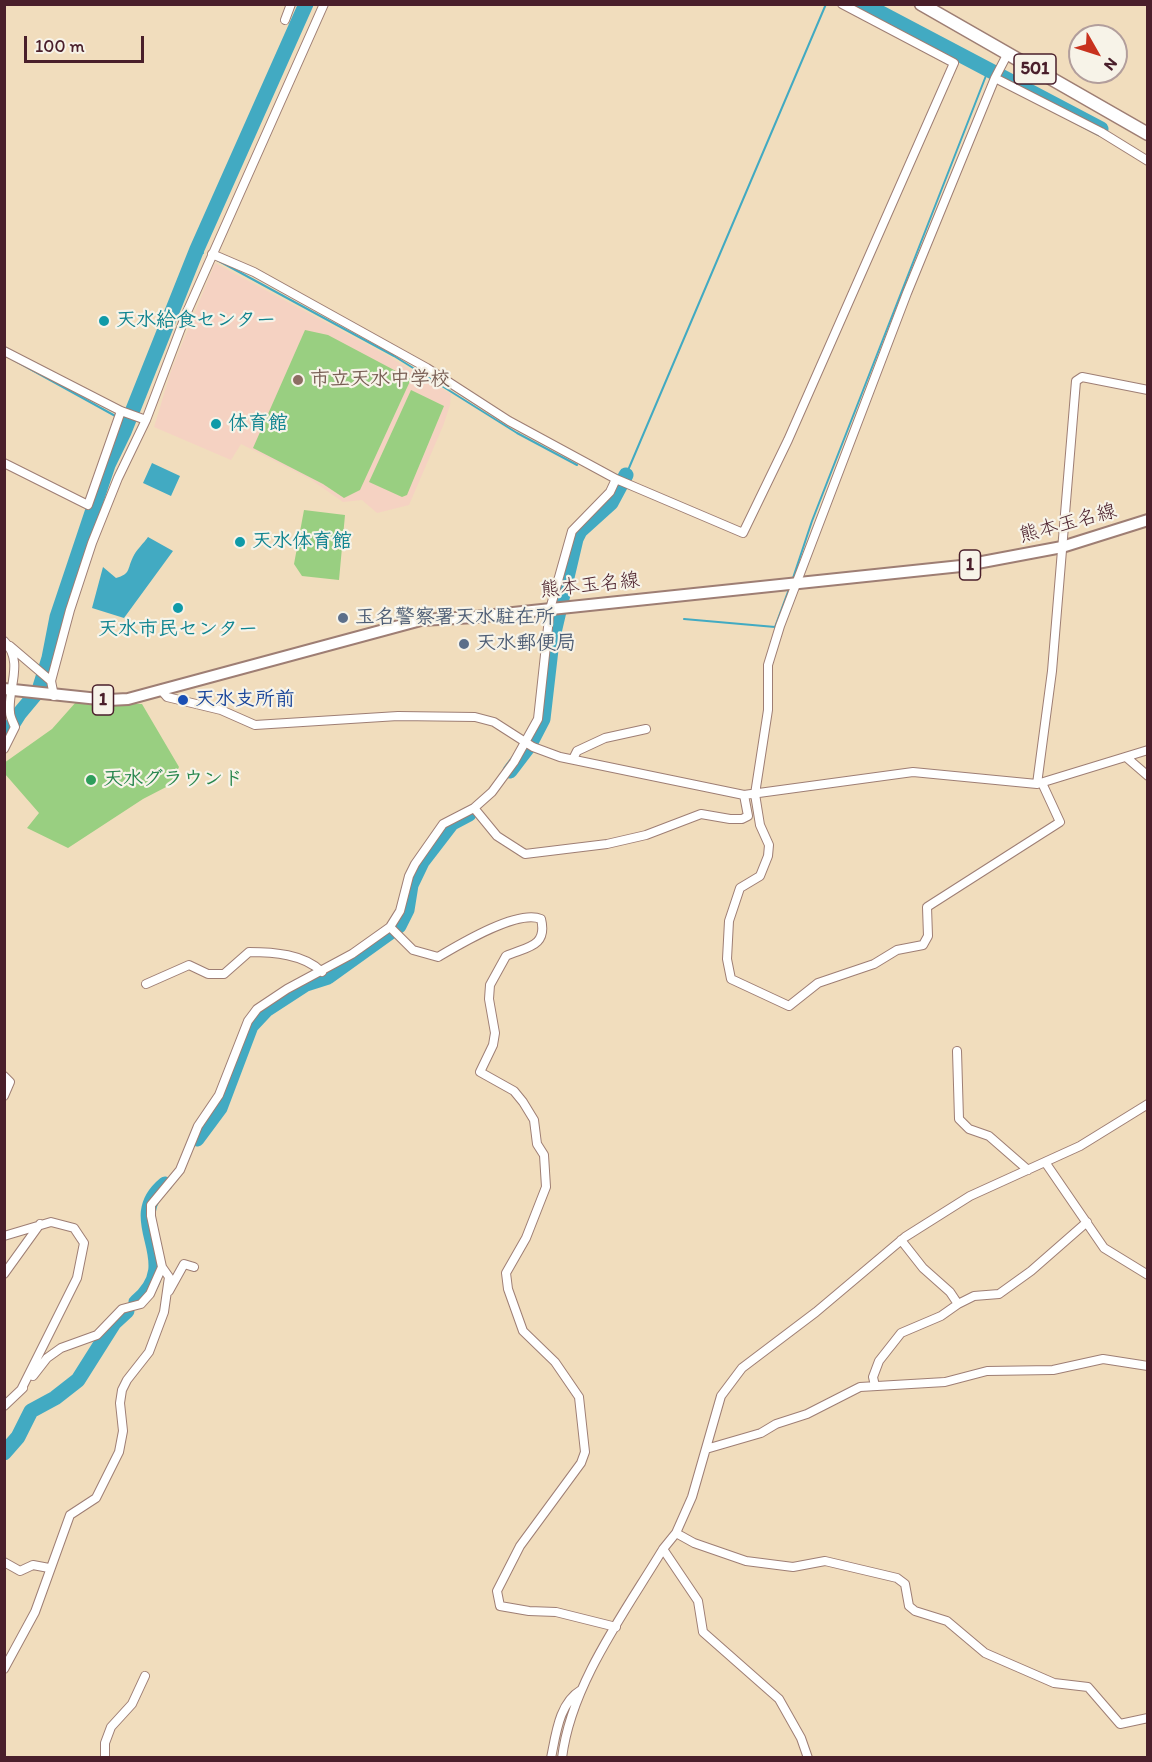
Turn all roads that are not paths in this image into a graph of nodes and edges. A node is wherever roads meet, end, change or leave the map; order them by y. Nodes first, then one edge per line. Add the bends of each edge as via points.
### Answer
1 (291, 4) edge
2 (324, 4) edge
3 (842, 4) edge
4 (921, 4) edge
5 (285, 20) dead end
6 (1006, 56) junction
7 (996, 75) junction
8 (1148, 134) edge
9 (1148, 161) edge
10 (212, 254) junction
11 (4, 351) edge
12 (1148, 390) edge
13 (123, 412) junction
14 (142, 419) junction
15 (4, 463) edge
16 (618, 480) junction
17 (1148, 520) edge
18 (1062, 547) junction
19 (792, 584) junction
20 (553, 609) junction
21 (7, 643) edge
22 (9, 658) edge
23 (49, 679) junction
24 (9, 690) edge
25 (161, 690) junction
26 (49, 695) junction
27 (8, 714) edge
28 (646, 729) dead end
29 (529, 744) junction
30 (4, 749) edge
31 (1148, 750) edge
32 (1126, 757) junction
33 (573, 759) junction
34 (1148, 776) edge
35 (1039, 784) junction
36 (755, 794) junction
37 (744, 795) junction
38 (475, 809) junction
39 (391, 928) junction
40 (322, 972) junction
41 (146, 984) dead end
42 (957, 1052) dead end
43 (4, 1076) edge
44 (4, 1096) edge
45 (1148, 1104) edge
46 (1045, 1162) junction
47 (1028, 1170) junction
48 (1087, 1222) junction
49 (40, 1224) junction
50 (4, 1236) edge
51 (901, 1240) junction
52 (162, 1267) junction
53 (194, 1267) dead end
54 (4, 1274) edge
55 (1148, 1275) edge
56 (166, 1295) junction
57 (958, 1304) junction
58 (1148, 1366) edge
59 (875, 1386) junction
60 (21, 1390) junction
61 (4, 1406) edge
62 (706, 1449) junction
63 (676, 1533) junction
64 (663, 1549) junction
65 (4, 1562) edge
66 (49, 1568) junction
67 (616, 1627) junction
68 (4, 1669) edge
69 (145, 1676) dead end
70 (581, 1690) junction
71 (1148, 1718) edge
72 (105, 1758) edge
73 (551, 1758) edge
74 (562, 1758) edge
75 (808, 1758) edge

1 - 5 street
2 - 10 street
3 - 16 street via 954,63 788,440 743,533
4 - 6 highway, 501
6 - 7 street
6 - 8 highway, 501
7 - 9 street
7 - 19 street
10 - 14 street
10 - 16 street via 254,272 427,368 509,421
11 - 13 street
12 - 18 street via 1082,377 1076,381
13 - 14 street
13 - 15 street via 88,505
14 - 23 street via 92,543
16 - 20 street via 572,531
17 - 18 main road, 熊本玉名線 / 1
18 - 19 main road, 熊本玉名線 / 1 via 961,566
18 - 35 street
19 - 20 main road, 熊本玉名線 / 1
19 - 36 street via 768,665 768,710
20 - 25 main road, 熊本玉名線 / 1 via 421,620
20 - 29 street via 538,719
21 - 22 street
21 - 23 street
22 - 24 street
23 - 26 street
24 - 26 main road, 熊本玉名線 / 1
24 - 27 street
25 - 26 main road, 熊本玉名線 / 1 via 108,700
25 - 29 street via 167,697 221,710 255,725 398,716 476,717 494,722
27 - 30 street via 15,726
28 - 33 street via 605,738 577,751
29 - 33 street
29 - 38 street
31 - 32 street
32 - 34 street
32 - 35 street
33 - 37 street
35 - 36 street via 913,772
35 - 36 street via 1060,822 927,907 927,943 897,950 874,964 818,983 789,1006 731,979 727,959 729,921 736,897 740,888 760,876 768,856 769,845 760,825
36 - 37 street
37 - 38 street via 748,816 742,819 701,814 646,835 589,849 566,848 542,854 525,854 497,836
38 - 39 street via 443,825 420,856
39 - 40 street
39 - 67 street via 413,950 438,957 488,930 533,915 541,919 544,930 540,939 530,948 506,956 490,986 495,1033 480,1072 514,1092 523,1102 534,1120 537,1144 544,1155 546,1186 526,1238 506,1273 508,1289 523,1330 555,1362 579,1397 585,1452 581,1463 520,1545 497,1591 500,1605 556,1612
40 - 41 street via 317,966 291,957 249,952 224,974 208,974 189,965
40 - 52 street via 287,989 257,1009 248,1020 219,1095 198,1126 180,1170 151,1206
42 - 47 street via 959,1119 969,1129 989,1136
43 - 44 street via 10,1082
45 - 46 street via 1080,1146
46 - 47 street
46 - 48 street
47 - 51 street via 970,1196
48 - 55 street via 1110,1253
48 - 57 street via 999,1294 974,1296
49 - 50 street
49 - 54 street
49 - 60 street via 51,1222 74,1228 84,1243 82,1261
51 - 57 street
51 - 62 street via 742,1368 721,1396
52 - 56 street via 169,1277
52 - 60 street via 141,1304 127,1305 97,1335 54,1353
53 - 56 street via 184,1264
56 - 66 street via 149,1352 122,1390 119,1452 96,1498 70,1515
57 - 59 street via 901,1333 879,1361 873,1377
58 - 59 street via 1103,1359 1053,1370 987,1371 945,1382
59 - 62 street via 853,1389 761,1433
60 - 61 street
62 - 63 street
63 - 64 street
63 - 71 street via 746,1561 793,1568 825,1561 897,1578 905,1584 909,1606 947,1621 990,1656 1054,1683 1088,1688 1120,1724
64 - 67 street
64 - 75 street via 698,1601 703,1632 779,1699
65 - 66 street via 20,1571 33,1565
66 - 68 street via 35,1612
67 - 70 street
69 - 72 street via 132,1704 111,1727
70 - 73 street via 570,1696 565,1706
70 - 74 street

